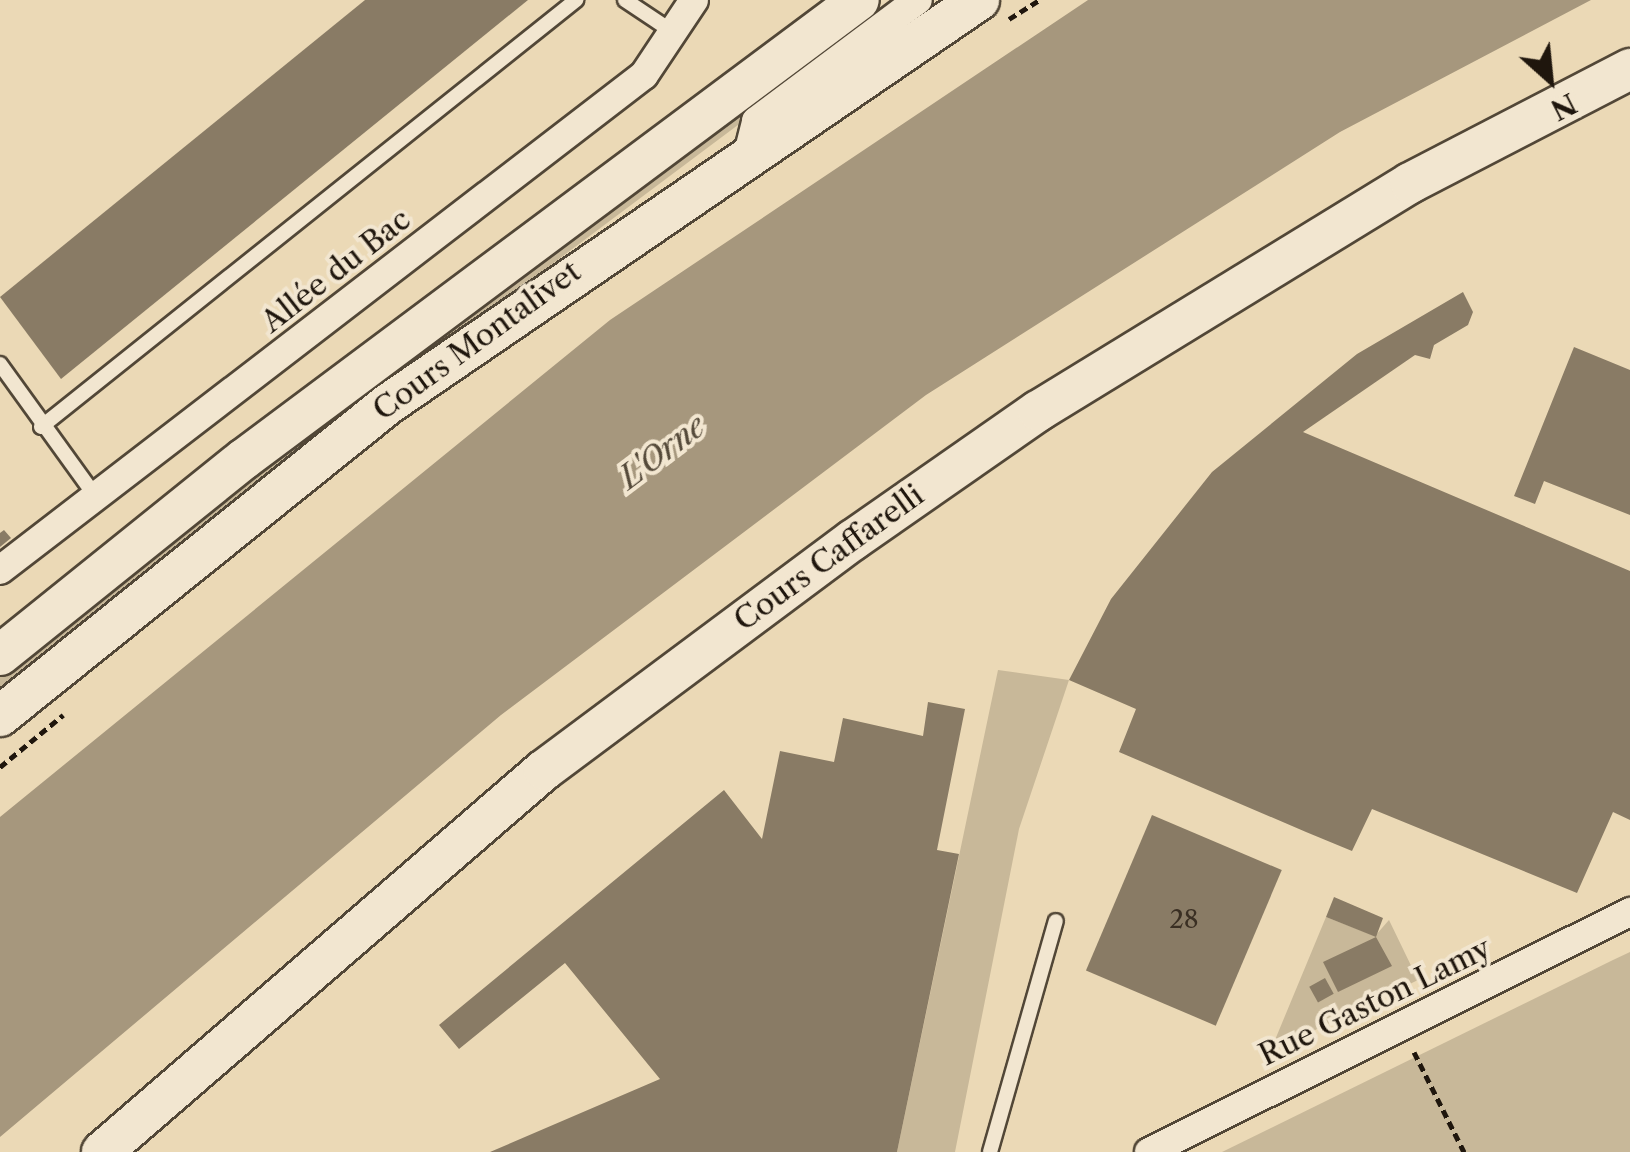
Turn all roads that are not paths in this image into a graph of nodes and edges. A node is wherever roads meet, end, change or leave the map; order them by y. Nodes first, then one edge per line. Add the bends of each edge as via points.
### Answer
1 (576, 0) edge
2 (626, 0) edge
3 (859, 0) edge
4 (918, 0) edge
5 (691, 2) edge
6 (990, 12) edge
7 (673, 32) junction
8 (1630, 68) edge
9 (749, 150) junction
10 (0, 364) edge
11 (41, 427) junction
12 (96, 497) junction
13 (0, 570) edge
14 (0, 655) edge
15 (0, 716) edge
16 (1630, 912) edge
17 (1056, 921) dead end
18 (102, 1152) edge
19 (990, 1152) edge
20 (1149, 1152) edge

1 - 11 lane
2 - 7 lane
3 - 14 main road, Cours Montalivet via 703,112
4 - 9 street via 756,121
5 - 7 street, Allée du Bac
6 - 9 main road, Cours Montalivet
7 - 12 street, Allée du Bac via 644,76
8 - 18 main road, Cours Caffarelli via 1392,194 1038,411 853,540 544,770
9 - 15 main road, Cours Montalivet via 388,404
10 - 11 lane
11 - 12 lane
12 - 13 street, Allée du Bac
16 - 20 street, Rue Gaston Lamy
17 - 19 lane

